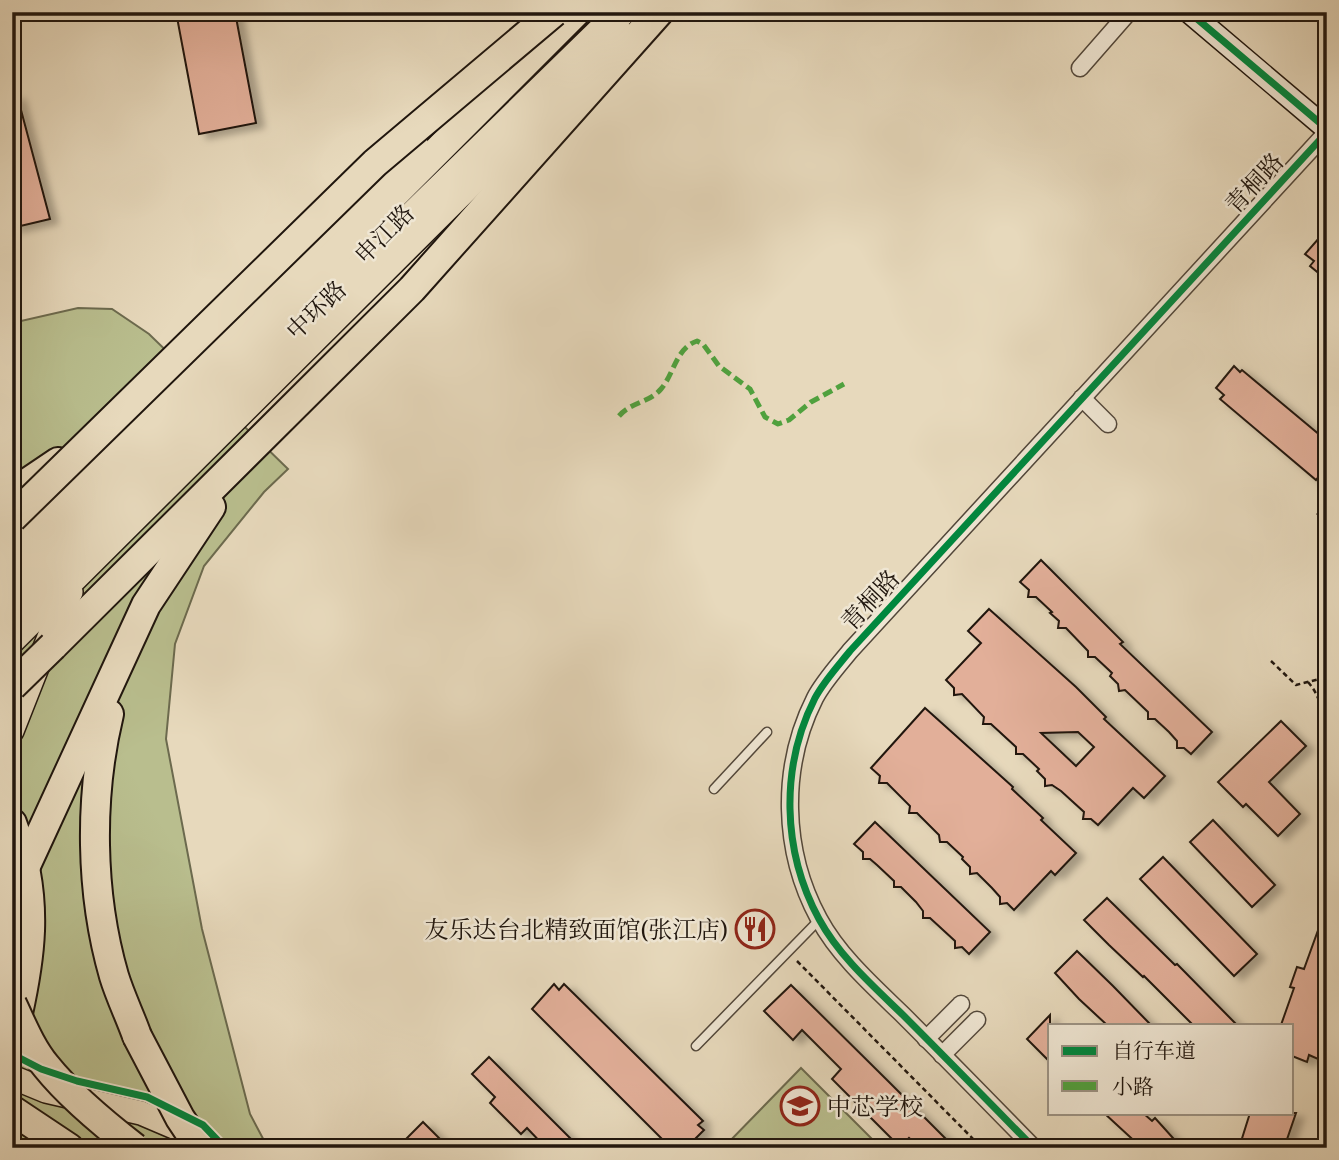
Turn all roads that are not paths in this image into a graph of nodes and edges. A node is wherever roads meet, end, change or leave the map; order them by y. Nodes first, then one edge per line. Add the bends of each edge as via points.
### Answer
1 (547, 12) edge
2 (554, 12) edge
3 (576, 12) edge
4 (621, 12) edge
5 (645, 12) edge
6 (659, 12) edge
7 (1129, 12) edge
8 (1189, 12) edge
9 (1207, 12) edge
10 (1080, 68) dead end
11 (1327, 115) edge
12 (1327, 131) edge
13 (1082, 398) junction
14 (1108, 424) dead end
15 (102, 429) junction
16 (260, 441) junction
17 (12, 493) edge
18 (15, 534) edge
19 (110, 544) junction
20 (12, 577) edge
21 (12, 607) edge
22 (12, 642) edge
23 (123, 652) junction
24 (12, 686) edge
25 (12, 731) edge
26 (767, 732) dead end
27 (714, 789) dead end
28 (12, 823) edge
29 (12, 897) edge
30 (819, 920) junction
31 (12, 1004) edge
32 (961, 1004) dead end
33 (977, 1020) dead end
34 (12, 1039) edge
35 (926, 1039) junction
36 (696, 1046) dead end
37 (943, 1055) junction
38 (12, 1077) edge
39 (12, 1110) edge
40 (69, 1148) edge
41 (135, 1148) edge
42 (200, 1148) edge
43 (207, 1148) edge
44 (1034, 1148) edge

1 - 18 main road, 申江路
2 - 15 highway, bridge via 375,163
3 - 20 highway, 中环路
4 - 21 highway, 中环路
5 - 19 main road, 申江路
6 - 16 highway via 412,289
7 - 10 street
8 - 12 street
9 - 11 street
12 - 13 street, 青桐路
13 - 14 street
13 - 30 street, 青桐路 via 850,651 816,697 796,749 789,804 798,868
15 - 17 highway, bridge
15 - 18 highway, bridge
16 - 23 highway via 175,559
16 - 24 highway, bridge
19 - 22 main road, 申江路
19 - 25 main road via 74,587 53,627
23 - 29 highway
23 - 42 highway, bridge via 95,795 96,868 103,919 114,976 137,1036
26 - 27 lane
28 - 34 highway via 25,865 32,928
30 - 35 street, 青桐路 via 849,960
30 - 36 lane
31 - 41 highway, bridge via 45,1066
32 - 35 street
33 - 37 street
35 - 37 street, 青桐路
37 - 44 street, 青桐路
38 - 43 main road via 46,1091 141,1113 196,1137
39 - 40 highway

